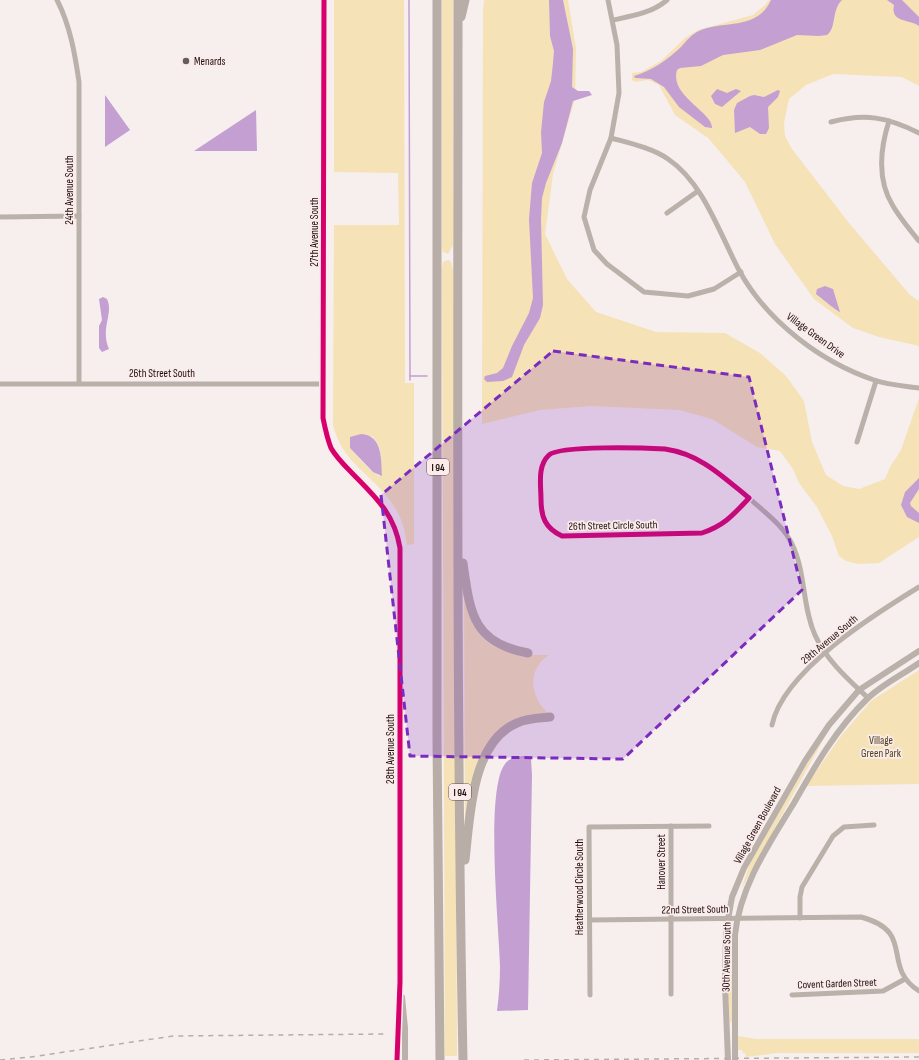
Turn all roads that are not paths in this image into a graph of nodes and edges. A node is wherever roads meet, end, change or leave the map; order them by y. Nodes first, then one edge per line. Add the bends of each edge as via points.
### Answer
1 (57, 0) edge
2 (324, 0) edge
3 (437, 0) edge
4 (458, 0) edge
5 (465, 0) edge
6 (608, 0) edge
7 (667, 0) edge
8 (613, 20) junction
9 (458, 34) junction
10 (889, 121) junction
11 (831, 122) dead end
12 (919, 133) edge
13 (611, 138) junction
14 (698, 191) junction
15 (667, 213) dead end
16 (79, 216) junction
17 (0, 217) edge
18 (919, 241) edge
19 (741, 272) junction
20 (876, 381) junction
21 (79, 383) junction
22 (0, 384) edge
23 (324, 384) junction
24 (919, 388) edge
25 (857, 442) dead end
26 (339, 460) joint
27 (748, 498) junction
28 (458, 524) junction
29 (919, 587) edge
30 (919, 651) edge
31 (528, 653) dead end
32 (825, 653) junction
33 (919, 663) edge
34 (859, 690) junction
35 (868, 698) junction
36 (550, 717) dead end
37 (772, 725) dead end
38 (874, 825) dead end
39 (671, 826) junction
40 (708, 826) dead end
41 (460, 899) junction
42 (737, 918) junction
43 (800, 918) junction
44 (671, 919) junction
45 (727, 919) junction
46 (590, 920) junction
47 (905, 980) junction
48 (400, 982) junction
49 (919, 991) edge
50 (671, 994) dead end
51 (590, 995) dead end
52 (792, 995) dead end
53 (397, 1060) edge
54 (405, 1060) edge
55 (440, 1060) edge
56 (463, 1060) edge
57 (728, 1060) edge
58 (735, 1060) edge

1 - 16 street, 24th Avenue South via 70,33 79,82
2 - 23 street, 27th Avenue South
3 - 55 highway, I 94 via 437,739
4 - 9 highway, I 94
5 - 9 highway
6 - 8 street
7 - 8 street via 652,10 636,16
8 - 13 street via 619,68 619,93
9 - 28 highway, I 94
10 - 11 street via 875,117 853,116
10 - 12 street
10 - 18 street via 881,160 884,181 892,205
13 - 14 street, Village Green Drive via 667,158
13 - 19 street via 590,190 584,217 594,250 607,264 644,292 688,296 714,289
14 - 15 street
14 - 19 street, Village Green Drive via 720,228
16 - 17 street
16 - 21 street, 24th Avenue South
19 - 20 street, Village Green Drive via 762,304 784,326 820,354 844,368
20 - 24 street, Village Green Drive
20 - 25 street
21 - 22 street, 26th Street South
21 - 23 street, 26th Street South
23 - 26 street, 27th Avenue South via 323,418 326,436
26 - 48 street, 28th Avenue South via 384,506 395,526 400,548
27 - 27 street, 26th Street Circle South via 727,521 702,533 562,536 553,532 541,511 541,472 549,455 560,451 665,449 703,461
27 - 32 street, 26th Street Circle South via 782,529 792,543 801,570 810,623
28 - 31 highway via 469,602 480,629 494,643
28 - 41 highway, I 94
29 - 32 street, 29th Avenue South via 868,619
30 - 34 street, Village Green Boulevard
32 - 34 street, 26th Street Circle South
32 - 37 street, 29th Avenue South via 784,697
33 - 35 street
34 - 35 street, 26th Street Circle South
34 - 45 street, Village Green Boulevard via 829,725 805,761 744,868 732,897
35 - 42 street, 30th Avenue South via 839,730 822,756 749,882
36 - 41 highway via 530,718 516,723 497,737 482,762 473,793
38 - 43 street via 844,827 833,836 802,887
39 - 40 street, Heatherwood Circle South
39 - 44 street, Hanover Street
39 - 46 street, Heatherwood Circle South via 589,827
41 - 56 highway, I 94
42 - 43 street, 22nd Street South
42 - 45 street, 22nd Street South
42 - 58 street, 30th Avenue South
43 - 47 street, 22nd Street South via 861,917 886,928 894,939 898,965
44 - 45 street, 22nd Street South
44 - 46 street, 22nd Street South
44 - 50 street, Hanover Street
45 - 57 street, Village Green Boulevard via 725,985
46 - 51 street, Heatherwood Circle South
47 - 49 street, 22nd Street South
47 - 52 street, Covent Garden Street via 883,991
48 - 53 street, 28th Avenue South
48 - 54 street, 28th Avenue South via 405,1028

